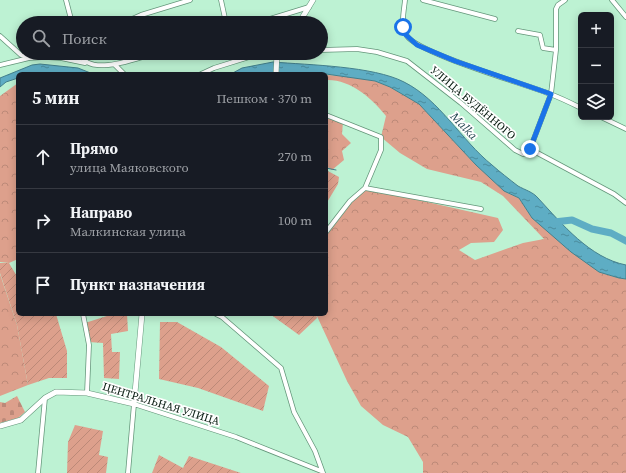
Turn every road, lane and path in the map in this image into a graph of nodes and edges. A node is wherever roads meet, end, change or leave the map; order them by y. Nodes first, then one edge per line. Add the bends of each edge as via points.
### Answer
1 (66, 0) edge
2 (190, 0) edge
3 (221, 0) edge
4 (313, 0) edge
5 (405, 0) edge
6 (423, 0) edge
7 (565, 0) edge
8 (612, 0) edge
9 (309, 7) junction
10 (70, 16) edge
11 (139, 16) edge
12 (224, 16) edge
13 (280, 16) edge
14 (303, 16) edge
15 (626, 17) edge
16 (496, 19) dead end
17 (518, 31) dead end
18 (0, 36) edge
19 (16, 50) edge
20 (328, 50) edge
21 (556, 50) junction
22 (21, 60) edge
23 (71, 60) edge
24 (83, 60) edge
25 (132, 60) edge
26 (240, 60) edge
27 (277, 60) edge
28 (85, 63) junction
29 (0, 65) edge
30 (115, 65) junction
31 (122, 72) edge
32 (205, 72) edge
33 (276, 72) edge
34 (551, 94) junction
35 (578, 107) edge
36 (328, 116) edge
37 (606, 120) edge
38 (626, 129) edge
39 (530, 149) junction
40 (365, 188) junction
41 (626, 203) edge
42 (481, 209) dead end
43 (328, 229) edge
44 (83, 316) edge
45 (142, 316) edge
46 (220, 316) edge
47 (87, 393) junction
48 (45, 398) junction
49 (134, 404) junction
50 (0, 426) edge
51 (322, 472) edge
52 (38, 473) edge
53 (128, 473) edge

1 - 10 street
2 - 11 street
3 - 12 street
4 - 9 street
5 - 34 street via 403,27 406,35 417,45
6 - 16 street
7 - 21 street via 556,9
8 - 15 street
9 - 13 street
9 - 14 street
17 - 21 street via 540,35 543,48
18 - 19 street
20 - 39 street, УЛИЦА БУДЁННОГО via 357,49 407,61 515,150 523,154
21 - 34 street
22 - 29 street
23 - 28 street
24 - 28 street
25 - 30 street
26 - 32 street
27 - 33 street
28 - 30 street
30 - 31 street
34 - 35 street
34 - 39 street
36 - 40 street via 381,137 381,150
37 - 38 street
39 - 41 street, УЛИЦА БУДЁННОГО
40 - 42 street
40 - 43 street via 350,201
44 - 47 street via 88,345
45 - 49 street
46 - 51 street via 281,368 294,412 315,451
47 - 48 street, ЦЕНТРАЛЬНАЯ УЛИЦА via 56,392
47 - 49 street, ЦЕНТРАЛЬНАЯ УЛИЦА
48 - 50 street, ЦЕНТРАЛЬНАЯ УЛИЦА via 21,420
48 - 52 street
49 - 51 street, ЦЕНТРАЛЬНАЯ УЛИЦА via 236,437
49 - 53 street

